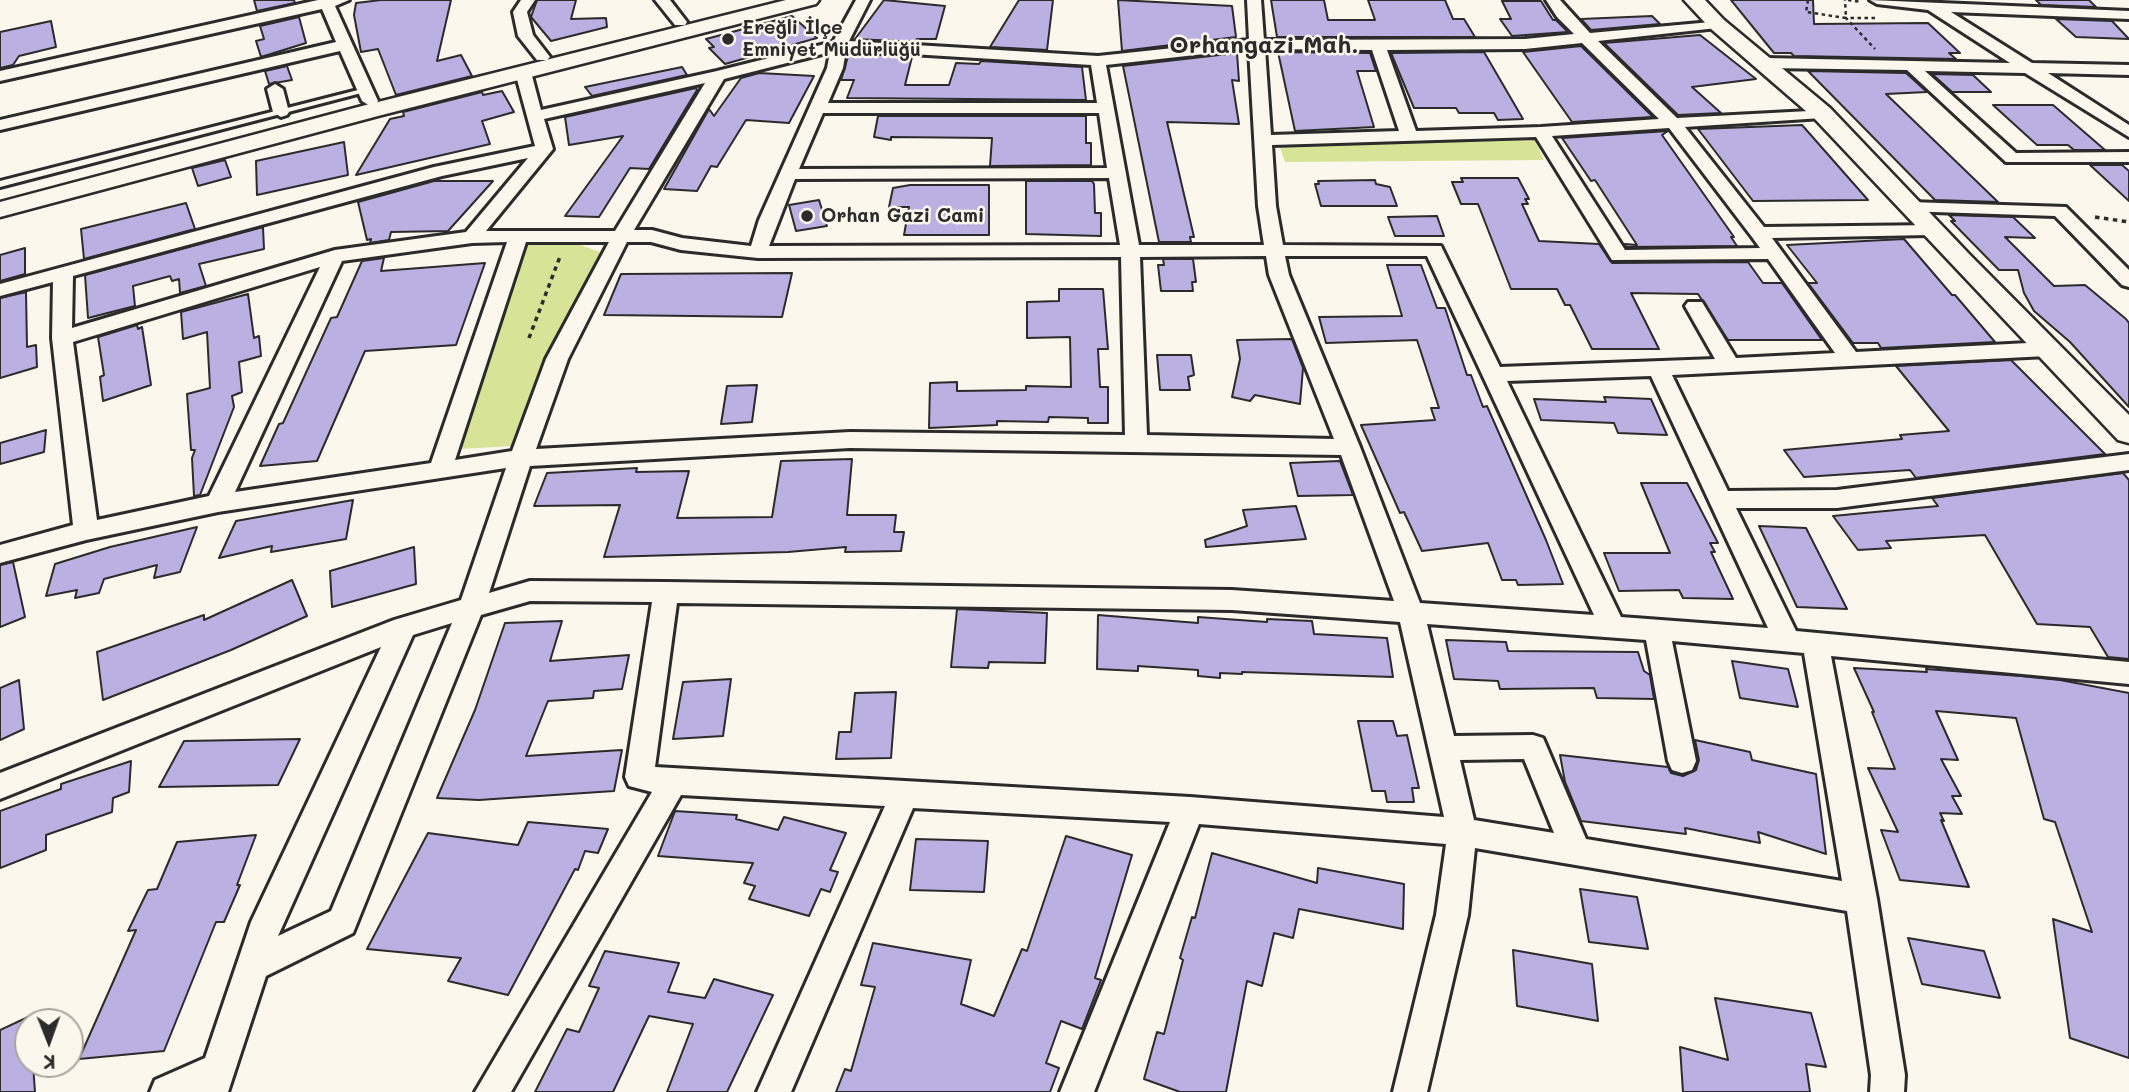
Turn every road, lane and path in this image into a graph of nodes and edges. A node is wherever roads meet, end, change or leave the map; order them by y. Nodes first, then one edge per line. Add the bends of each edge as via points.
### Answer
1 (342, 0) edge
2 (528, 0) edge
3 (662, 0) edge
4 (766, 0) edge
5 (809, 0) edge
6 (863, 0) edge
7 (1254, 0) edge
8 (1553, 0) edge
9 (1694, 0) edge
10 (1808, 0) edge
11 (1845, 0) edge
12 (1877, 0) edge
13 (2032, 0) edge
14 (325, 1) edge
15 (1909, 3) edge
16 (1933, 6) junction
17 (2046, 12) junction
18 (2129, 15) edge
19 (1846, 18) junction
20 (1875, 18) dead end
21 (680, 22) junction
22 (1717, 24) junction
23 (1587, 39) junction
24 (1258, 44) junction
25 (345, 45) junction
26 (839, 45) junction
27 (1378, 46) junction
28 (542, 57) junction
29 (1098, 61) junction
30 (1766, 63) junction
31 (1890, 65) junction
32 (1911, 66) junction
33 (2026, 68) junction
34 (2129, 70) edge
35 (523, 72) junction
36 (0, 76) edge
37 (718, 76) junction
38 (275, 89) dead end
39 (368, 96) junction
40 (817, 108) junction
41 (1108, 108) junction
42 (281, 112) junction
43 (1822, 113) junction
44 (536, 116) junction
45 (1673, 123) junction
46 (0, 125) edge
47 (1541, 132) junction
48 (2129, 132) edge
49 (1409, 135) junction
50 (1264, 140) junction
51 (544, 149) junction
52 (2129, 157) edge
53 (1118, 173) junction
54 (788, 174) junction
55 (0, 184) edge
56 (0, 197) edge
57 (1909, 207) junction
58 (0, 210) edge
59 (1930, 229) junction
60 (1759, 233) junction
61 (519, 235) junction
62 (567, 236) junction
63 (472, 237) junction
64 (620, 238) junction
65 (1275, 249) junction
66 (1130, 250) junction
67 (758, 252) junction
68 (1774, 253) junction
69 (335, 256) junction
70 (63, 272) junction
71 (2129, 281) edge
72 (0, 289) edge
73 (1695, 306) dead end
74 (62, 338) junction
75 (529, 338) dead end
76 (2047, 349) junction
77 (1850, 359) junction
78 (1728, 365) junction
79 (1658, 369) junction
80 (1493, 374) junction
81 (2129, 433) edge
82 (1136, 443) junction
83 (1349, 447) junction
84 (522, 458) junction
85 (2129, 462) edge
86 (440, 470) junction
87 (1721, 500) junction
88 (218, 503) junction
89 (86, 531) junction
90 (0, 554) edge
91 (666, 592) junction
92 (472, 606) junction
93 (1410, 612) junction
94 (1612, 626) junction
95 (403, 627) junction
96 (1657, 629) junction
97 (1801, 641) junction
98 (2129, 673) edge
99 (1442, 748) junction
100 (1682, 761) dead end
101 (673, 782) junction
102 (0, 786) edge
103 (905, 794) junction
104 (1190, 810) junction
105 (1462, 832) junction
106 (1576, 851) junction
107 (1861, 899) junction
108 (253, 965) junction
109 (215, 1080) edge
110 (167, 1092) edge
111 (492, 1092) edge
112 (774, 1092) edge
113 (1077, 1092) edge
114 (1410, 1092) edge
115 (1887, 1092) edge

1 - 14 street
2 - 28 street via 520,12 526,36
3 - 21 street
4 - 21 main road
5 - 35 main road
6 - 26 street
7 - 24 street
8 - 23 street
9 - 22 main road
10 - 19 path via 1806,12
11 - 19 path
12 - 15 street
13 - 17 street
14 - 25 street
14 - 36 street
15 - 16 street
16 - 17 street
16 - 33 street
17 - 18 street
19 - 20 path
19 - 31 path
21 - 28 main road
22 - 23 street
22 - 30 main road
23 - 27 street
23 - 45 street
24 - 27 street
24 - 29 street
24 - 50 street
25 - 39 street
25 - 46 street
26 - 29 street
26 - 37 street
26 - 40 street via 835,68
27 - 49 street
28 - 39 main road
29 - 41 street
30 - 31 street
30 - 43 main road
31 - 32 street
32 - 33 street
32 - 52 street via 2011,158
33 - 34 street
33 - 48 street
35 - 44 street
35 - 58 main road
37 - 44 street
37 - 64 street
38 - 42 street
39 - 42 lane
39 - 56 main road
40 - 41 street
40 - 54 street
41 - 53 street
42 - 55 lane
43 - 45 street
43 - 57 main road
44 - 51 street
45 - 47 street
45 - 60 street
47 - 49 street
47 - 68 street via 1619,256
49 - 50 street
50 - 65 street via 1267,206
51 - 63 street
51 - 70 street via 440,171
53 - 54 street
53 - 66 street
54 - 67 street
57 - 59 main road
57 - 71 street via 2060,211
59 - 60 street
59 - 76 main road
60 - 68 street
61 - 62 street
61 - 63 street
61 - 86 street
62 - 64 street
62 - 75 path
63 - 69 street
64 - 67 street via 652,236 681,244
64 - 84 street via 557,359
65 - 66 street
65 - 80 street via 1434,250
65 - 83 street via 1279,275
66 - 67 street
66 - 82 street
68 - 77 street
69 - 74 street
69 - 88 street
70 - 72 street
70 - 74 street
73 - 78 street
74 - 89 street
76 - 77 street
76 - 81 main road
77 - 78 street
78 - 79 street
79 - 80 street
79 - 87 street
80 - 94 street
82 - 83 street
82 - 84 street via 850,440
83 - 93 street
84 - 86 street
84 - 92 street
85 - 87 street via 1837,499
86 - 88 street
87 - 97 street
88 - 89 street
89 - 90 street
91 - 92 street via 530,591
91 - 93 street via 1232,600
91 - 101 street via 639,777
92 - 95 street
92 - 108 street via 342,922
93 - 94 street
93 - 99 street
94 - 96 street
95 - 102 street
95 - 108 street via 267,922
96 - 97 street
96 - 100 street
97 - 98 street
97 - 107 street
99 - 105 street
99 - 106 street via 1533,747
101 - 103 street
101 - 111 street
103 - 104 street
103 - 112 street
104 - 105 street
104 - 113 street
105 - 106 street
105 - 114 street via 1452,915
106 - 107 street
107 - 115 street
108 - 109 street
109 - 110 street

